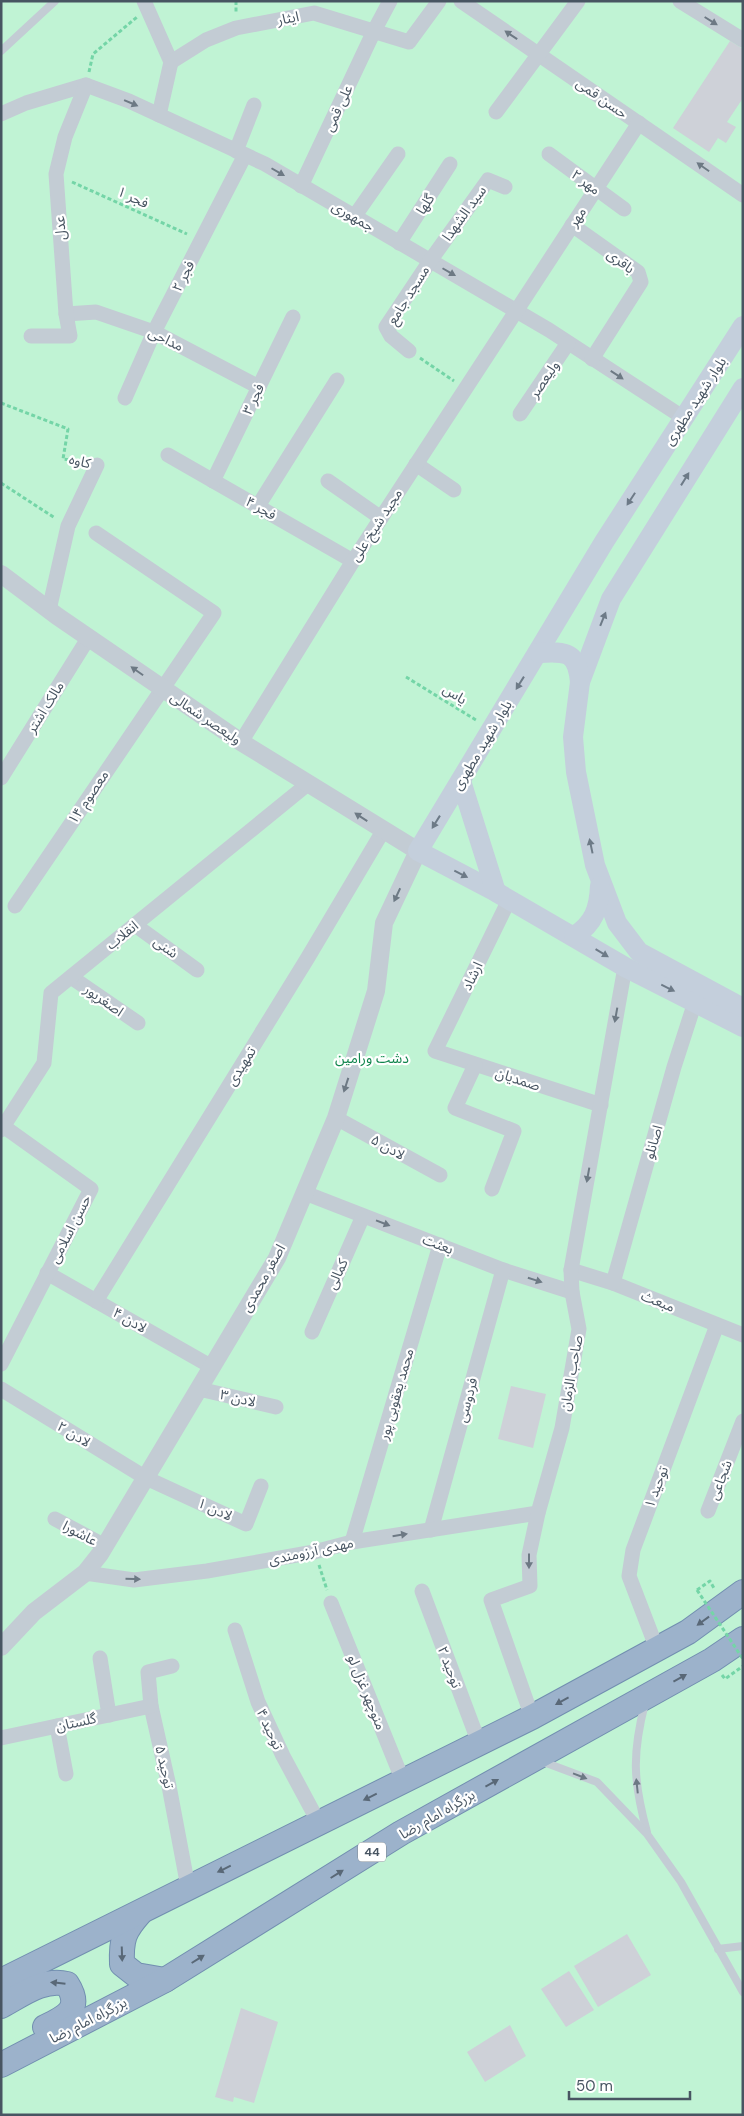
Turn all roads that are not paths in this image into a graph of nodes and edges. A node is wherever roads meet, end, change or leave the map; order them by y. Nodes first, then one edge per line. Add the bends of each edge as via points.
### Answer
1 (55, 1) edge
2 (390, 1) edge
3 (438, 1) edge
4 (461, 1) edge
5 (578, 1) edge
6 (680, 1) edge
7 (146, 5) edge
8 (317, 7) edge
9 (374, 31) junction
10 (743, 40) edge
11 (1, 51) edge
12 (538, 54) junction
13 (171, 62) junction
14 (86, 85) junction
15 (254, 105) dead end
16 (496, 112) dead end
17 (1, 114) edge
18 (158, 115) junction
19 (639, 123) junction
20 (241, 153) junction
21 (398, 154) dead end
22 (549, 154) dead end
23 (450, 164) dead end
24 (301, 186) junction
25 (505, 187) dead end
26 (595, 190) junction
27 (743, 194) edge
28 (624, 209) dead end
29 (354, 216) junction
30 (572, 225) junction
31 (399, 243) junction
32 (430, 261) junction
33 (515, 311) junction
34 (66, 314) junction
35 (293, 317) dead end
36 (743, 326) edge
37 (154, 332) junction
38 (31, 336) dead end
39 (568, 343) junction
40 (409, 351) road end
41 (592, 359) junction
42 (337, 380) dead end
43 (259, 387) junction
44 (743, 388) edge
45 (125, 398) dead end
46 (520, 414) dead end
47 (684, 418) junction
48 (168, 455) dead end
49 (416, 464) junction
50 (97, 465) road end
51 (213, 481) junction
52 (328, 481) dead end
53 (454, 490) dead end
54 (258, 506) junction
55 (381, 518) junction
56 (96, 534) dead end
57 (353, 561) junction
58 (1, 574) edge
59 (49, 610) junction
60 (560, 618) junction
61 (89, 637) junction
62 (594, 642) junction
63 (539, 652) junction
64 (580, 682) junction
65 (161, 688) junction
66 (241, 742) junction
67 (1, 778) edge
68 (461, 781) junction
69 (309, 783) junction
70 (383, 831) junction
71 (418, 851) junction
72 (600, 882) junction
73 (502, 896) junction
74 (16, 906) dead end
75 (135, 925) junction
76 (574, 936) junction
77 (625, 967) junction
78 (197, 970) dead end
79 (71, 977) junction
80 (695, 1002) junction
81 (743, 1008) edge
82 (138, 1023) dead end
83 (743, 1027) edge
84 (434, 1051) joint
85 (475, 1065) junction
86 (601, 1105) junction
87 (336, 1118) junction
88 (2, 1128) edge
89 (440, 1175) dead end
90 (492, 1189) dead end
91 (305, 1193) junction
92 (363, 1216) junction
93 (440, 1245) junction
94 (503, 1270) junction
95 (571, 1270) junction
96 (48, 1273) junction
97 (613, 1283) junction
98 (572, 1292) junction
99 (96, 1301) junction
100 (717, 1325) junction
101 (312, 1332) dead end
102 (743, 1335) edge
103 (1, 1364) edge
104 (212, 1367) junction
105 (1, 1389) edge
106 (199, 1389) junction
107 (276, 1407) dead end
108 (743, 1421) edge
109 (146, 1478) junction
110 (261, 1486) dead end
111 (708, 1511) dead end
112 (538, 1513) junction
113 (54, 1519) dead end
114 (431, 1530) junction
115 (352, 1542) junction
116 (105, 1546) junction
117 (85, 1573) junction
118 (422, 1591) dead end
119 (743, 1592) edge
120 (331, 1603) road end
121 (235, 1630) dead end
122 (743, 1639) edge
123 (1, 1647) edge
124 (657, 1649) junction
125 (100, 1658) dead end
126 (172, 1666) dead end
127 (646, 1697) junction
128 (150, 1706) junction
129 (110, 1715) junction
130 (532, 1717) junction
131 (57, 1726) junction
132 (1, 1738) edge
133 (479, 1743) junction
134 (535, 1758) junction
135 (66, 1774) dead end
136 (403, 1781) junction
137 (318, 1822) junction
138 (647, 1834) junction
139 (188, 1887) junction
140 (141, 1911) junction
141 (743, 1946) edge
142 (718, 1949) junction
143 (166, 1980) junction
144 (1, 1981) edge
145 (743, 1992) edge
146 (1, 2006) edge
147 (1, 2049) edge
148 (1, 2065) edge

1 - 11 lane
2 - 9 street, علی قمی
3 - 9 street, ایثار via 409,42
12 -> 4 street, حسن قمی
5 - 12 street
6 -> 10 street
7 - 13 street
8 - 9 street, ایثار
8 - 13 street, ایثار via 236,28 206,40
9 - 24 street, علی قمی
12 - 16 street
12 - 19 street, حسن قمی
13 - 18 street
14 - 17 street
14 -> 18 street, جمهوری
14 - 34 street, عدل via 65,137 56,174
15 - 20 street, فجر ۲
18 - 20 street, جمهوری
19 - 26 street, مهر
27 -> 19 street, حسن قمی
20 -> 24 street, جمهوری
20 - 37 street, فجر ۲
21 - 29 street
22 - 26 street, مهر ۲
23 - 31 street, گلها
24 - 29 street, جمهوری
25 - 32 street, سید الشهدا via 488,180
26 - 28 street, مهر ۲
26 - 30 street, مهر
29 - 31 street, جمهوری
30 - 33 street, مهر
30 - 41 street, باقری via 638,272 641,282
31 - 32 street, جمهوری
32 -> 33 street, جمهوری
32 - 40 street, مسجد جامع via 386,327 391,336
33 - 39 street, جمهوری
33 - 49 street, مجید شیخ علی
34 - 37 street, مداحی via 96,312
34 - 38 street, عدل via 70,336
35 - 43 street, فجر ۳
36 - 47 main road, بلوار شهید مطهری
37 - 43 street, مداحی
37 - 45 street, فجر ۲
39 - 41 street, جمهوری
39 - 46 street, ولیعصر
41 -> 47 street, جمهوری
42 - 54 street
43 - 51 street, فجر ۳
62 -> 44 main road via 619,583
47 -> 60 main road, بلوار شهید مطهری via 604,542
48 - 51 street, فجر ۴
49 - 53 street
49 - 55 street, مجید شیخ علی
50 - 59 street, کاوه via 68,526
51 - 54 street, فجر ۴
52 - 55 street
54 - 57 street, فجر ۴
55 - 57 street, مجید شیخ علی
56 - 65 street, ۱۴ معصوم via 214,613
57 - 66 street, مجید شیخ علی
58 - 59 street, ولیعصر شمالی
59 - 61 street, ولیعصر شمالی
60 - 62 main road via 560,640 575,646
60 - 63 main road, بلوار شهید مطهری
65 -> 61 street, ولیعصر شمالی
61 - 67 street, مالک اشتر
62 - 64 main road
63 - 64 main road via 571,656 578,665
63 -> 68 main road, بلوار شهید مطهری
72 -> 64 main road via 582,808 573,746
65 - 66 street, ولیعصر شمالی
65 - 74 street, ۱۴ معصوم
66 - 69 street, ولیعصر شمالی
68 -> 71 main road, بلوار شهید مطهری
68 - 73 main road
70 -> 69 street, ولیعصر شمالی
69 - 75 street, انقلاب
70 - 71 street, ولیعصر شمالی
70 - 99 street, تمهیدی
71 -> 73 main road
71 -> 87 street, اصغر محمدی via 384,923 376,991
72 - 76 main road via 600,900 595,916 586,929
72 - 81 main road via 616,922 639,952
73 - 76 main road
73 - 84 street, ارشاد
75 - 78 street, شنی
75 - 79 street, انقلاب
76 -> 77 main road
77 -> 80 main road
77 -> 86 street, صاحب الزمان
79 - 82 street, اصغرپور
79 - 88 street, انقلاب via 51,993 44,1063
80 - 83 main road
80 - 97 street, اصانلو
84 - 85 street, صمدیان
85 - 86 street, صمدیان
85 - 90 street via 455,1108 514,1131
86 -> 95 street, صاحب الزمان
87 - 89 street, لادن ۵
87 - 91 street, اصغر محمدی
88 - 96 street, حسن اسلامی via 90,1188
91 - 92 street, بعثت
91 - 104 street, اصغر محمدی via 277,1258
92 -> 93 street, بعثت
92 - 101 street, کمالی
93 - 94 street, بعثت
93 - 115 street, محمد یعقوبی پور
94 -> 98 street, بعثت
94 - 114 street, فردوسی
95 - 97 street, مبعث
95 - 98 street, صاحب الزمان
96 - 99 street, لادن ۴
96 - 103 street, حسن اسلامی
97 - 100 street, مبعث
98 - 112 street, صاحب الزمان via 579,1329 562,1428
99 - 104 street, لادن ۴
100 - 102 street, مبعث
100 - 124 street, توحید ۱ via 632,1550 629,1576
104 - 106 street, اصغر محمدی
105 - 109 street, لادن ۲
106 - 107 street, لادن ۳
106 - 109 street, اصغر محمدی
108 - 111 street, شجاعی
109 - 110 street, لادن ۱ via 246,1524
109 - 116 street, اصغر محمدی
112 - 114 street, مهدی آرزومندی
112 -> 130 street, صاحب الزمان via 529,1555 530,1586 491,1600
113 - 116 street, عاشورا
115 -> 114 street, مهدی آرزومندی
117 -> 115 street, مهدی آرزومندی via 134,1580 207,1571
116 - 117 street, اصغر محمدی
117 - 123 street, اصغر محمدی via 34,1612
118 - 133 street, توحید ۲
119 -> 124 highway via 688,1632
120 - 136 street, منوچهر غزل لو
121 - 137 street, توحید ۴ via 258,1702
127 -> 122 highway, بزرگراه امام رضا / 44
124 -> 130 highway
125 - 129 street
126 - 128 street, توحید ۵ via 148,1672
127 - 134 highway, بزرگراه امام رضا / 44
138 -> 127 lane via 638,1800 634,1763 636,1738
128 - 129 street, گلستان
128 - 139 street, توحید ۵
129 - 131 street, گلستان
130 - 133 highway
131 - 132 street, گلستان
131 - 135 street
133 - 136 highway
134 -> 138 lane via 597,1782
143 -> 134 highway, بزرگراه امام رضا / 44 via 402,1833
136 -> 137 highway
137 -> 139 highway
138 - 142 lane via 681,1882
139 - 140 highway
140 -> 143 highway via 127,1928 121,1944 122,1964 136,1975
140 - 144 highway
141 - 142 lane
142 - 145 lane
143 - 148 highway, بزرگراه امام رضا / 44
147 -> 146 highway via 67,2017 73,2006 73,1994 67,1984 56,1981

